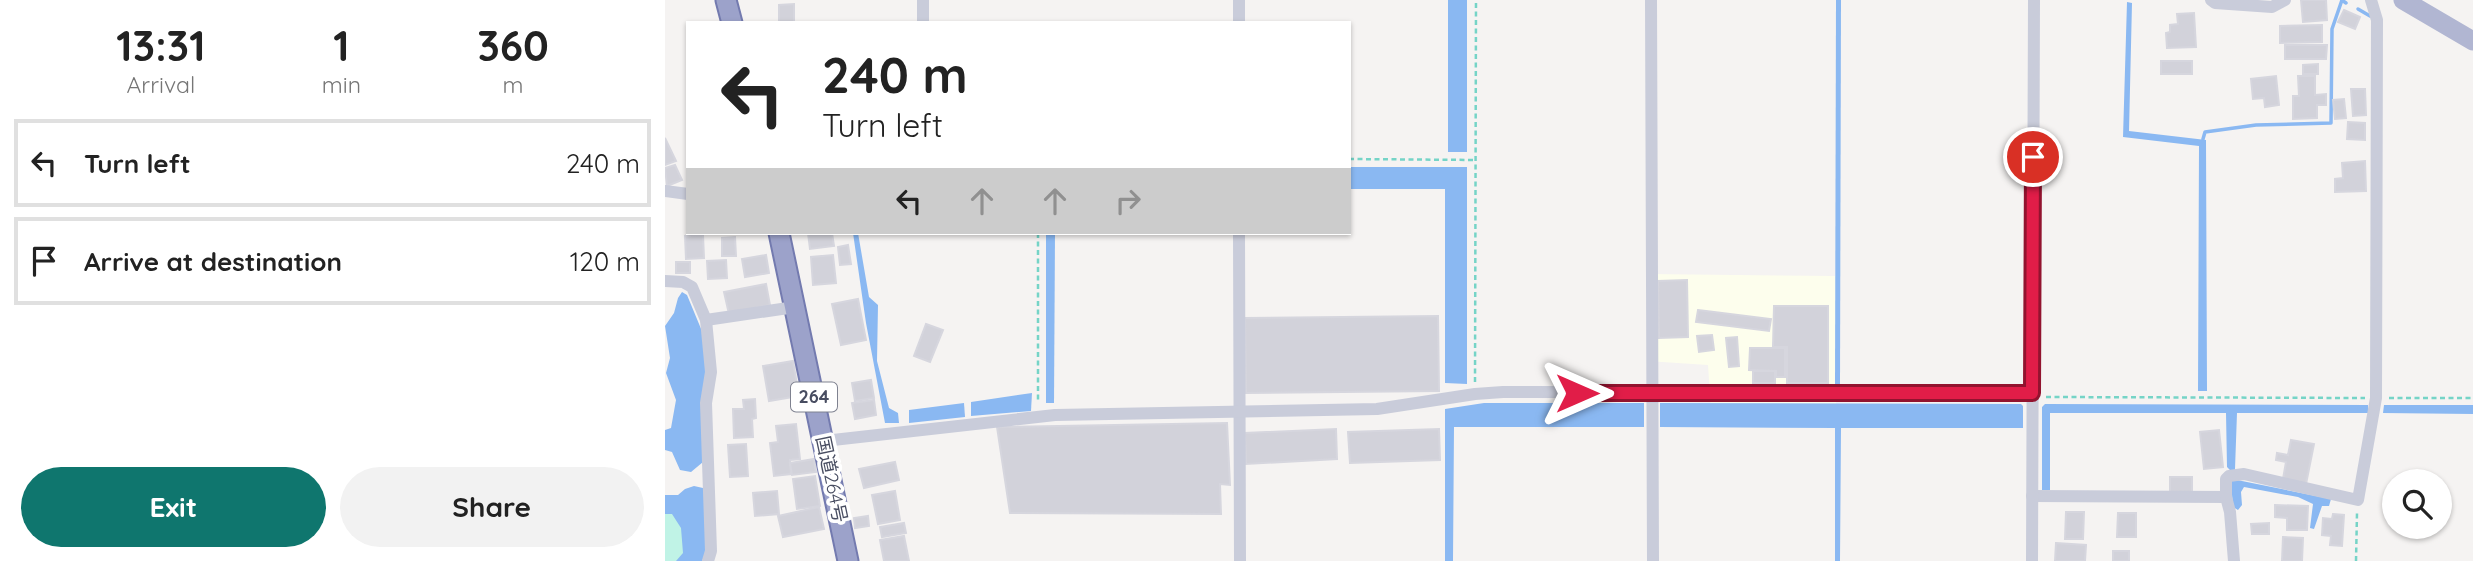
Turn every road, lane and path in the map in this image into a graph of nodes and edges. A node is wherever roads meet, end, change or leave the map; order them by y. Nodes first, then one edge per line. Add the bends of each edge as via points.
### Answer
1 (726, 0) edge
2 (923, 0) edge
3 (1239, 0) edge
4 (1476, 0) edge
5 (1651, 0) edge
6 (2033, 0) edge
7 (2211, 0) edge
8 (2285, 0) edge
9 (2371, 0) edge
10 (2403, 0) edge
11 (731, 21) edge
12 (923, 21) edge
13 (1239, 21) edge
14 (2473, 41) edge
15 (1351, 159) edge
16 (1476, 160) junction
17 (665, 191) edge
18 (686, 194) edge
19 (779, 235) edge
20 (1038, 235) edge
21 (1239, 235) edge
22 (665, 281) edge
23 (795, 307) junction
24 (706, 320) junction
25 (1652, 393) junction
26 (2032, 393) junction
27 (1475, 394) junction
28 (2376, 398) junction
29 (2473, 398) edge
30 (1240, 412) junction
31 (1038, 417) junction
32 (824, 441) junction
33 (2032, 496) junction
34 (2226, 497) junction
35 (2358, 499) junction
36 (708, 561) edge
37 (848, 561) edge
38 (1240, 561) edge
39 (1653, 561) edge
40 (2032, 561) edge
41 (2234, 561) edge
42 (2356, 561) edge

1 - 11 highway
2 - 12 street
3 - 13 street
4 - 16 path
5 - 25 street
6 - 26 street
7 - 8 street via 2272,7
9 - 28 street via 2377,20
10 - 14 main road
15 - 16 path
16 - 27 path
17 - 18 street
19 - 23 highway, 国道264号 / 264
20 - 31 path
21 - 30 street
22 - 24 street via 692,287
23 - 24 street
23 - 32 highway, 国道264号 / 264
24 - 36 street via 711,372 706,403
25 - 26 street
25 - 27 street
25 - 39 street
26 - 28 path via 2041,397
26 - 33 street
27 - 30 street via 1377,409
28 - 29 path
28 - 35 street
30 - 31 street
30 - 38 street
31 - 32 street
32 - 37 highway, 国道264号 / 264
33 - 34 street
33 - 40 street
34 - 35 street via 2227,479 2244,474
34 - 41 street
35 - 42 path

